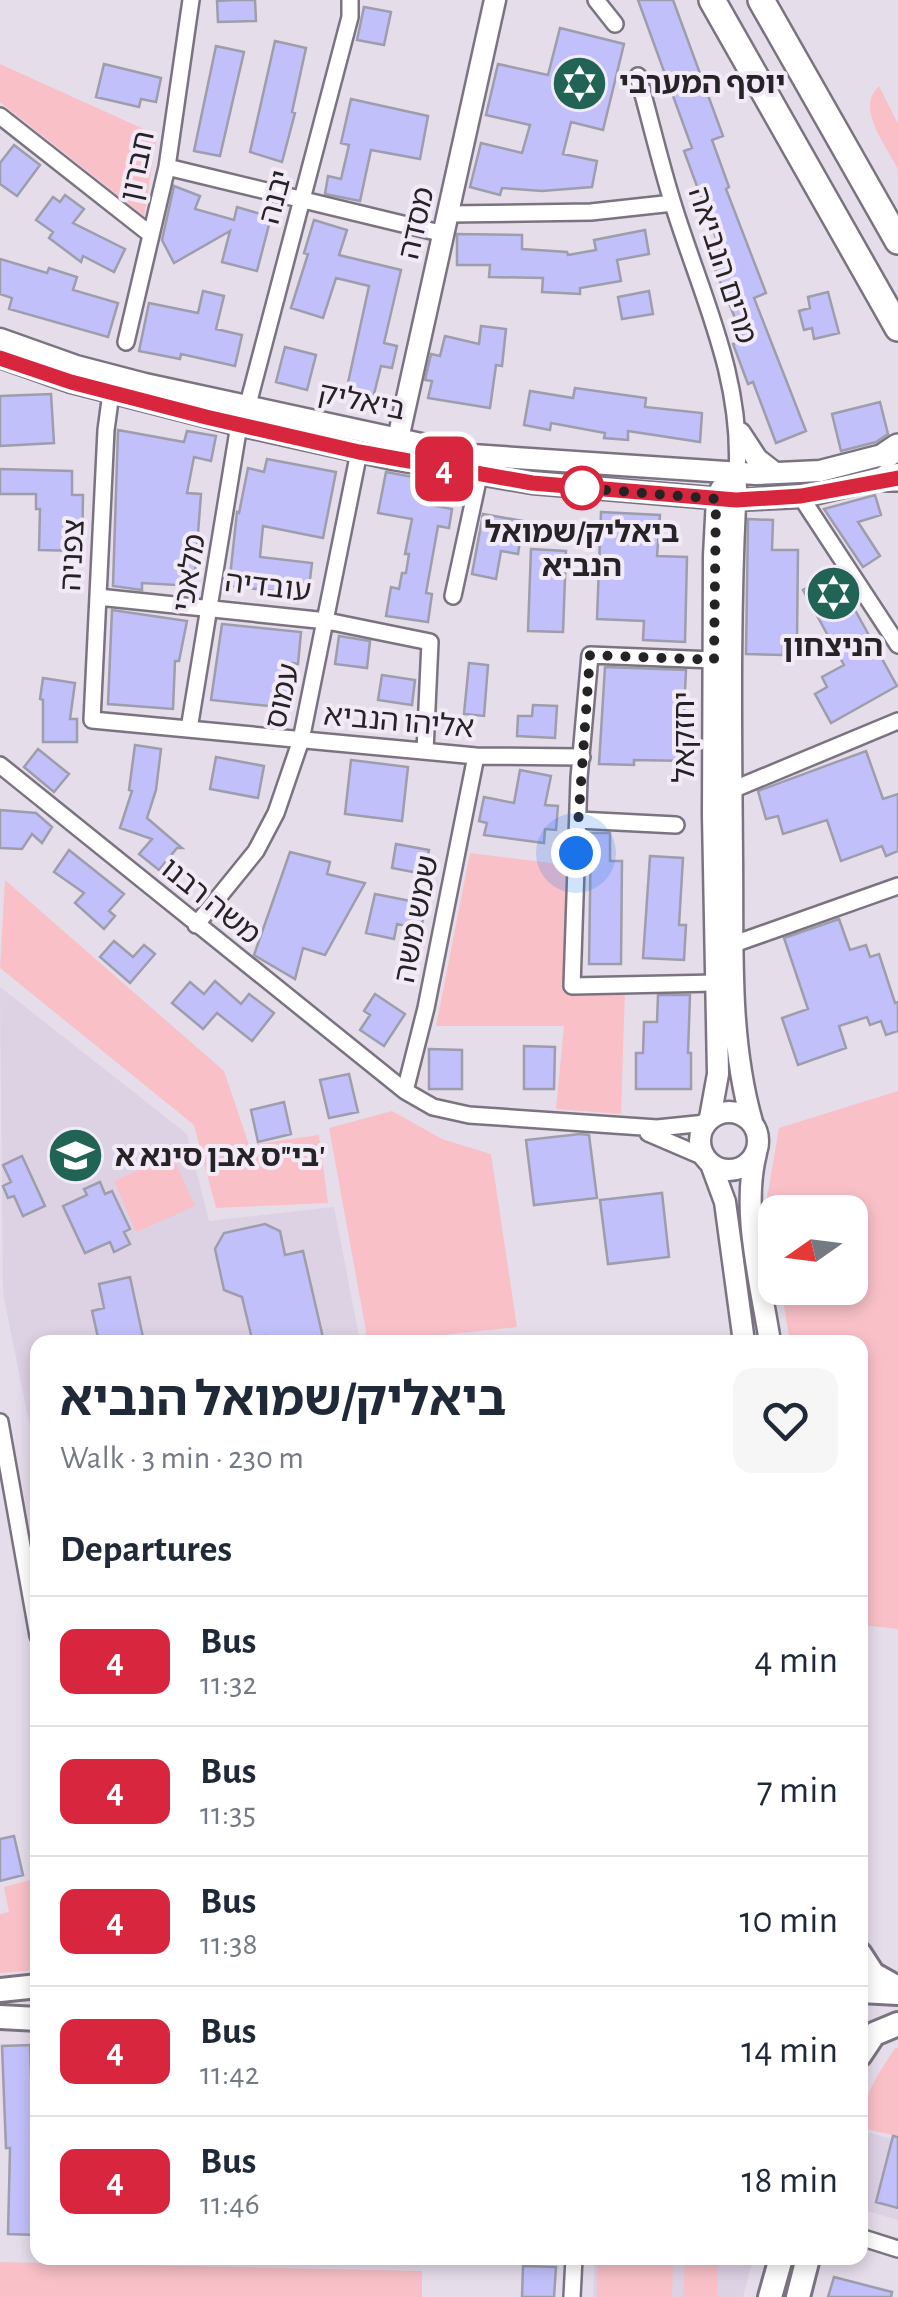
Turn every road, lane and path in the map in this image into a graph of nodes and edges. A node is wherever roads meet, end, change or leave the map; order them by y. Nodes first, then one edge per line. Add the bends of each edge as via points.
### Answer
1 (191, 0) edge
2 (350, 0) edge
3 (495, 0) edge
4 (596, 0) edge
5 (712, 0) edge
6 (761, 0) edge
7 (615, 24) dead end
8 (638, 76) dead end
9 (0, 116) edge
10 (167, 167) junction
11 (303, 200) junction
12 (672, 204) junction
13 (446, 224) junction
14 (150, 234) junction
15 (898, 241) edge
16 (898, 328) edge
17 (0, 339) edge
18 (126, 342) dead end
19 (0, 358) edge
20 (111, 393) junction
21 (243, 416) junction
22 (740, 433) junction
23 (396, 449) junction
24 (359, 452) junction
25 (894, 464) edge
26 (737, 474) junction
27 (775, 474) junction
28 (479, 476) junction
29 (801, 496) junction
30 (726, 500) junction
31 (453, 596) dead end
32 (98, 597) junction
33 (212, 607) junction
34 (328, 622) junction
35 (898, 645) edge
36 (714, 660) junction
37 (92, 720) joint
38 (898, 722) edge
39 (189, 729) junction
40 (301, 740) junction
41 (425, 751) junction
42 (476, 756) junction
43 (582, 757) junction
44 (0, 765) edge
45 (732, 790) junction
46 (578, 820) junction
47 (676, 825) dead end
48 (898, 886) edge
49 (196, 926) junction
50 (734, 944) junction
51 (716, 983) junction
52 (405, 1092) junction
53 (708, 1120) junction
54 (752, 1122) junction
55 (630, 1126) junction
56 (756, 1153) junction
57 (708, 1161) junction
58 (743, 1335) edge
59 (769, 1335) edge
60 (0, 1422) edge
61 (30, 1562) edge
62 (868, 1966) edge
63 (30, 1987) edge
64 (0, 1990) edge
65 (868, 1991) edge
66 (898, 1991) edge
67 (0, 2018) edge
68 (30, 2019) edge
69 (868, 2020) edge
70 (898, 2023) edge
71 (868, 2043) edge
72 (868, 2240) edge
73 (898, 2248) edge
74 (574, 2265) edge
75 (779, 2265) edge
76 (806, 2265) edge
77 (572, 2297) edge
78 (770, 2297) edge
79 (798, 2297) edge

1 - 10 street, חברון
2 - 11 street, יבנה
3 - 13 street, מסדה
4 - 7 street
5 - 16 highway
6 - 15 highway
8 - 12 street, מרים הנביאה
9 - 14 street
10 - 11 street
10 - 14 street, חברון
11 - 13 street
11 - 21 street, יבנה
12 - 13 street
12 - 22 street, מרים הנביאה via 729,373
13 - 23 street, מסדה
14 - 18 street, חברון
17 - 21 street, ביאליק
19 - 20 street, ביאליק
20 - 21 street, ביאליק
20 - 32 street, צפניה
21 - 23 street, ביאליק
21 - 24 street, ביאליק
21 - 33 street, מלאכי
22 - 26 street, מרים הנביאה
22 - 27 street
23 - 24 street, ביאליק
23 - 26 street, ביאליק
23 - 28 street, ביאליק
24 - 34 street, עמוס
25 - 27 street, ביאליק
25 - 29 street, ביאליק
26 - 27 street, ביאליק
26 - 30 street, יחזקאל
28 - 30 street, ביאליק
28 - 31 street
29 - 30 street, ביאליק
29 - 35 street
30 - 36 street, יחזקאל
30 - 45 street, יחזקאל
32 - 33 street, עובדיה
32 - 37 street, צפניה
33 - 34 street, עובדיה
33 - 39 street, מלאכי
34 - 40 street, עמוס
34 - 41 street, עובדיה via 430,642
36 - 43 street via 590,655
36 - 51 street, יחזקאל
37 - 39 street, אליהו הנביא
38 - 45 street
39 - 40 street, אליהו הנביא
40 - 41 street, אליהו הנביא
40 - 49 street, עמוס via 256,851
41 - 42 street, אליהו הנביא
42 - 43 street, אליהו הנביא
42 - 52 street, שמש משה
43 - 46 street
44 - 49 street, משה רבנו
45 - 50 street, יחזקאל
46 - 47 street
46 - 51 street via 572,986
48 - 50 street
49 - 52 street, משה רבנו
50 - 54 street, יחזקאל via 739,1070
51 - 53 street, יחזקאל via 718,1074
52 - 55 street, משה רבנו via 468,1116
53 - 54 street via 728,1112
53 - 55 street, משה רבנו via 678,1128
53 - 57 street via 700,1140
54 - 56 street
55 - 57 street
56 - 57 street via 736,1170
56 - 59 street via 751,1201
57 - 58 street via 726,1202
60 - 61 street
62 - 66 main road
63 - 64 main road
65 - 66 main road
67 - 68 main road
69 - 70 main road
70 - 71 main road
72 - 73 street
74 - 77 street
75 - 78 main road
76 - 79 main road

